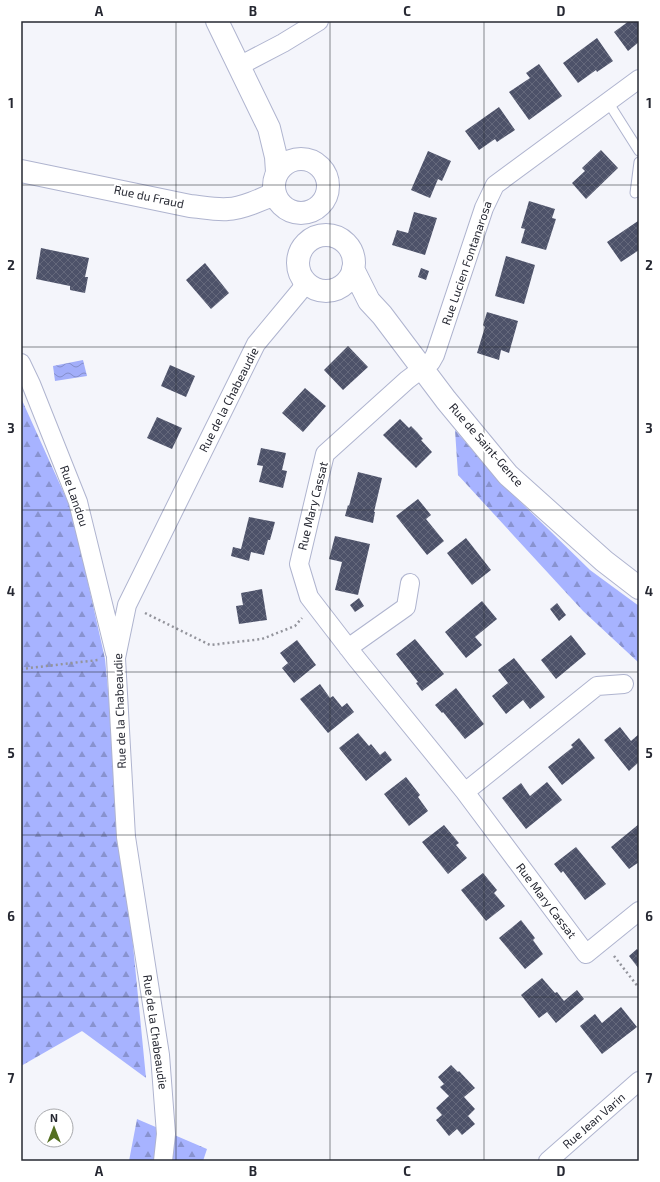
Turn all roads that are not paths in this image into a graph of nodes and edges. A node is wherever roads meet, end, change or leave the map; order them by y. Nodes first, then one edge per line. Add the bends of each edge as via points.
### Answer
1 (217, 21) edge
2 (319, 21) edge
3 (239, 66) junction
4 (639, 79) edge
5 (608, 102) junction
6 (269, 128) junction
7 (639, 150) edge
8 (304, 159) junction
9 (639, 162) edge
10 (21, 171) edge
11 (276, 182) junction
12 (635, 193) dead end
13 (322, 201) junction
14 (292, 211) junction
15 (337, 238) junction
16 (302, 248) junction
17 (353, 269) junction
18 (306, 282) junction
19 (334, 290) junction
20 (369, 301) junction
21 (21, 363) edge
22 (422, 369) junction
23 (410, 583) dead end
24 (639, 588) edge
25 (348, 648) junction
26 (116, 658) junction
27 (624, 684) dead end
28 (465, 792) junction
29 (639, 911) edge
30 (639, 1081) edge
31 (163, 1161) edge
32 (548, 1161) edge

1 - 3 street
2 - 3 street
3 - 6 street
4 - 5 street, Rue Lucien Fontanarosa
5 - 7 lane
5 - 22 street, Rue Lucien Fontanarosa via 495,185 484,208 435,355
6 - 8 street
6 - 11 street via 276,157
8 - 11 street via 289,161 282,166
8 - 13 street via 317,164 325,175 327,188
9 - 12 lane
10 - 11 street, Rue du Fraud via 190,206 229,209 264,199
11 - 14 street via 278,200
13 - 14 street via 309,211
13 - 15 street
14 - 16 street
15 - 16 street via 318,237
15 - 17 street via 351,250
16 - 18 street via 298,266
17 - 19 street via 349,280
17 - 20 street, Rue de Saint-Gence
18 - 19 street via 319,290
18 - 26 street, Rue de la Chabeaudie via 256,344 127,605
19 - 20 street, Rue de Saint-Gence
20 - 22 street, Rue de Saint-Gence
21 - 26 street, Rue Landou via 78,502
22 - 24 street, Rue de Saint-Gence via 508,475 604,561
22 - 25 street, Rue Mary Cassat via 325,454 299,564 309,597
23 - 25 street via 406,608
25 - 28 street, Rue Mary Cassat
26 - 31 street, Rue de la Chabeaudie via 126,838 160,1055 166,1134
27 - 28 street via 597,686
28 - 29 street, Rue Mary Cassat via 586,954
30 - 32 street, Rue Jean Varin

